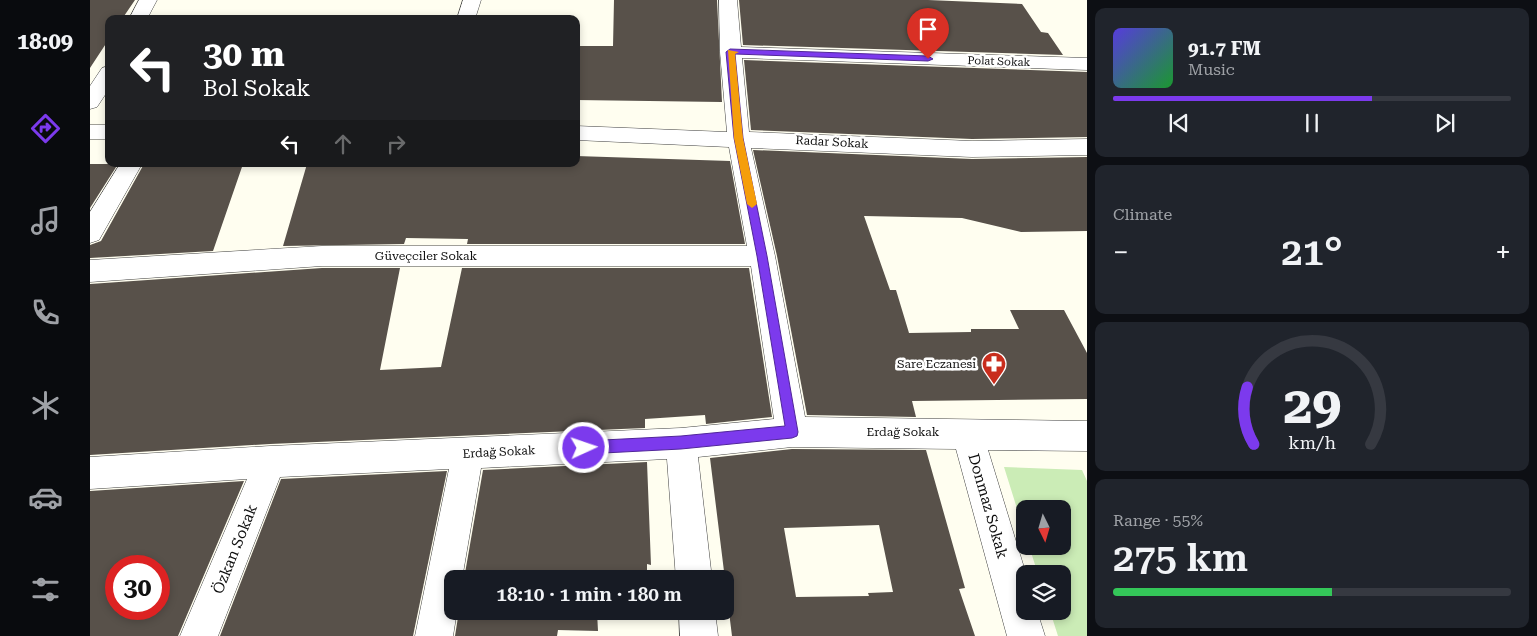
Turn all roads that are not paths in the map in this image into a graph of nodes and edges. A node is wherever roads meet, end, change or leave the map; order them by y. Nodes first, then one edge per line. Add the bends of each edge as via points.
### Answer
1 (148, 0) edge
2 (472, 0) edge
3 (728, 0) edge
4 (140, 15) edge
5 (467, 15) edge
6 (730, 52) junction
7 (90, 63) edge
8 (1087, 64) edge
9 (105, 65) edge
10 (105, 78) edge
11 (90, 102) edge
12 (90, 132) edge
13 (105, 132) edge
14 (580, 133) edge
15 (738, 138) junction
16 (1087, 147) edge
17 (128, 167) edge
18 (90, 233) edge
19 (762, 256) junction
20 (90, 271) edge
21 (792, 432) junction
22 (967, 433) junction
23 (1087, 436) edge
24 (681, 443) junction
25 (468, 454) junction
26 (270, 462) junction
27 (90, 473) edge
28 (693, 570) edge
29 (698, 620) edge
30 (200, 636) edge
31 (434, 636) edge
32 (699, 636) edge
33 (1026, 636) edge

1 - 4 street
2 - 5 street
3 - 6 street
6 - 8 street, Polat Sokak
6 - 15 street
7 - 9 street
10 - 11 street
12 - 13 street
14 - 15 street, Radar Sokak
15 - 16 street, Radar Sokak via 972,149
15 - 19 street
17 - 18 street
19 - 20 street, Güveçciler Sokak via 322,256
19 - 21 street
21 - 22 street, Erdağ Sokak
21 - 24 street, Erdağ Sokak
22 - 23 street, Erdağ Sokak
22 - 33 street, Donmaz Sokak
24 - 25 street, Erdağ Sokak
24 - 28 street
25 - 26 street, Erdağ Sokak
25 - 31 street
26 - 27 street, Erdağ Sokak
26 - 30 street, Özkan Sokak
29 - 32 street

